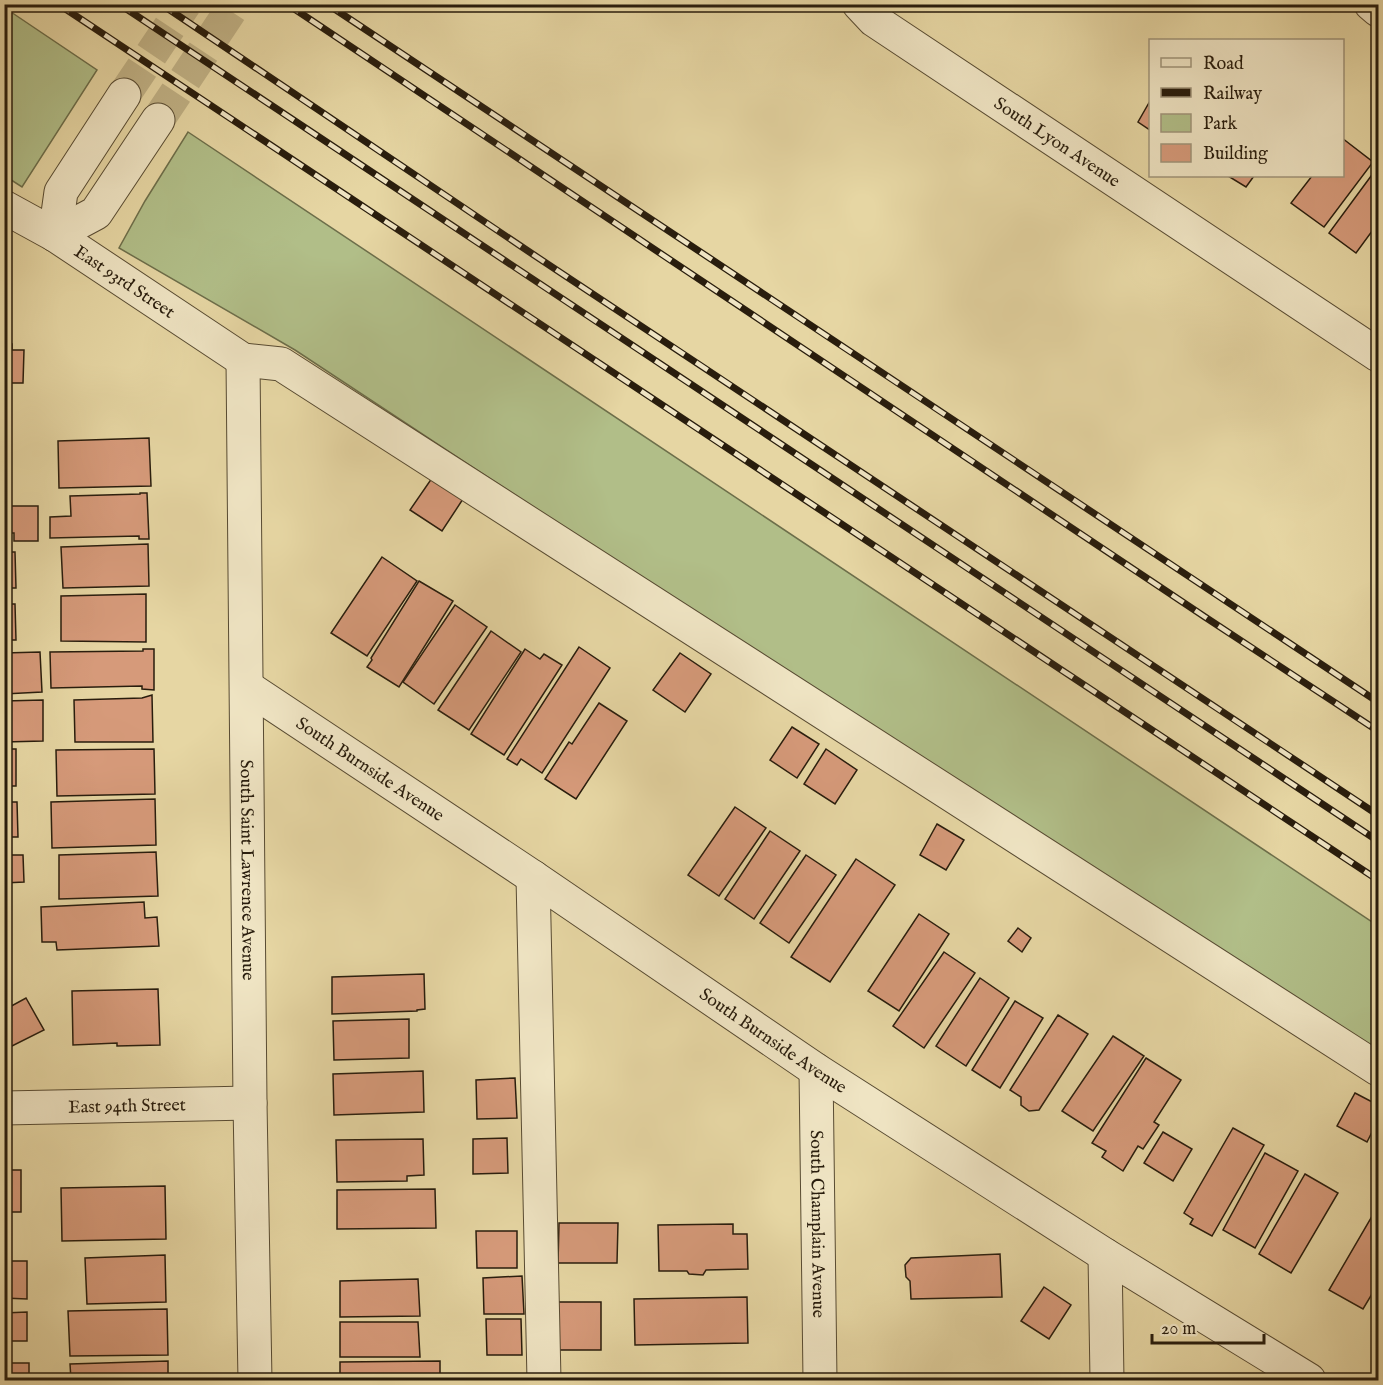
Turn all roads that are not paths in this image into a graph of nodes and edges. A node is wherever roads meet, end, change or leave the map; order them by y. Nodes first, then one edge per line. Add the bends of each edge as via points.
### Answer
1 (859, 4) edge
2 (1371, 4) edge
3 (1378, 10) edge
4 (124, 95) tunnel mouth
5 (158, 120) tunnel mouth
6 (4, 207) edge
7 (55, 235) junction
8 (1378, 355) edge
9 (243, 360) junction
10 (247, 687) junction
11 (533, 877) junction
12 (816, 1070) junction
13 (1378, 1070) edge
14 (250, 1103) junction
15 (4, 1108) edge
16 (1105, 1255) junction
17 (255, 1380) edge
18 (544, 1380) edge
19 (820, 1380) edge
20 (1107, 1380) edge
21 (1309, 1380) edge

1 - 8 street, South Lyon Avenue via 874,20
2 - 3 street
4 - 7 street via 61,192
5 - 7 street via 96,213
6 - 7 street, East 93rd Street
7 - 9 street, East 93rd Street
9 - 10 street, South Saint Lawrence Avenue
9 - 13 street via 281,364
10 - 11 street, South Burnside Avenue
10 - 14 street, South Saint Lawrence Avenue
11 - 12 street, South Burnside Avenue
11 - 18 street
12 - 16 street, South Burnside Avenue
12 - 19 street, South Champlain Avenue
14 - 15 street, East 94th Street
14 - 17 street, South Saint Lawrence Avenue
16 - 20 street
16 - 21 street, South Burnside Avenue

